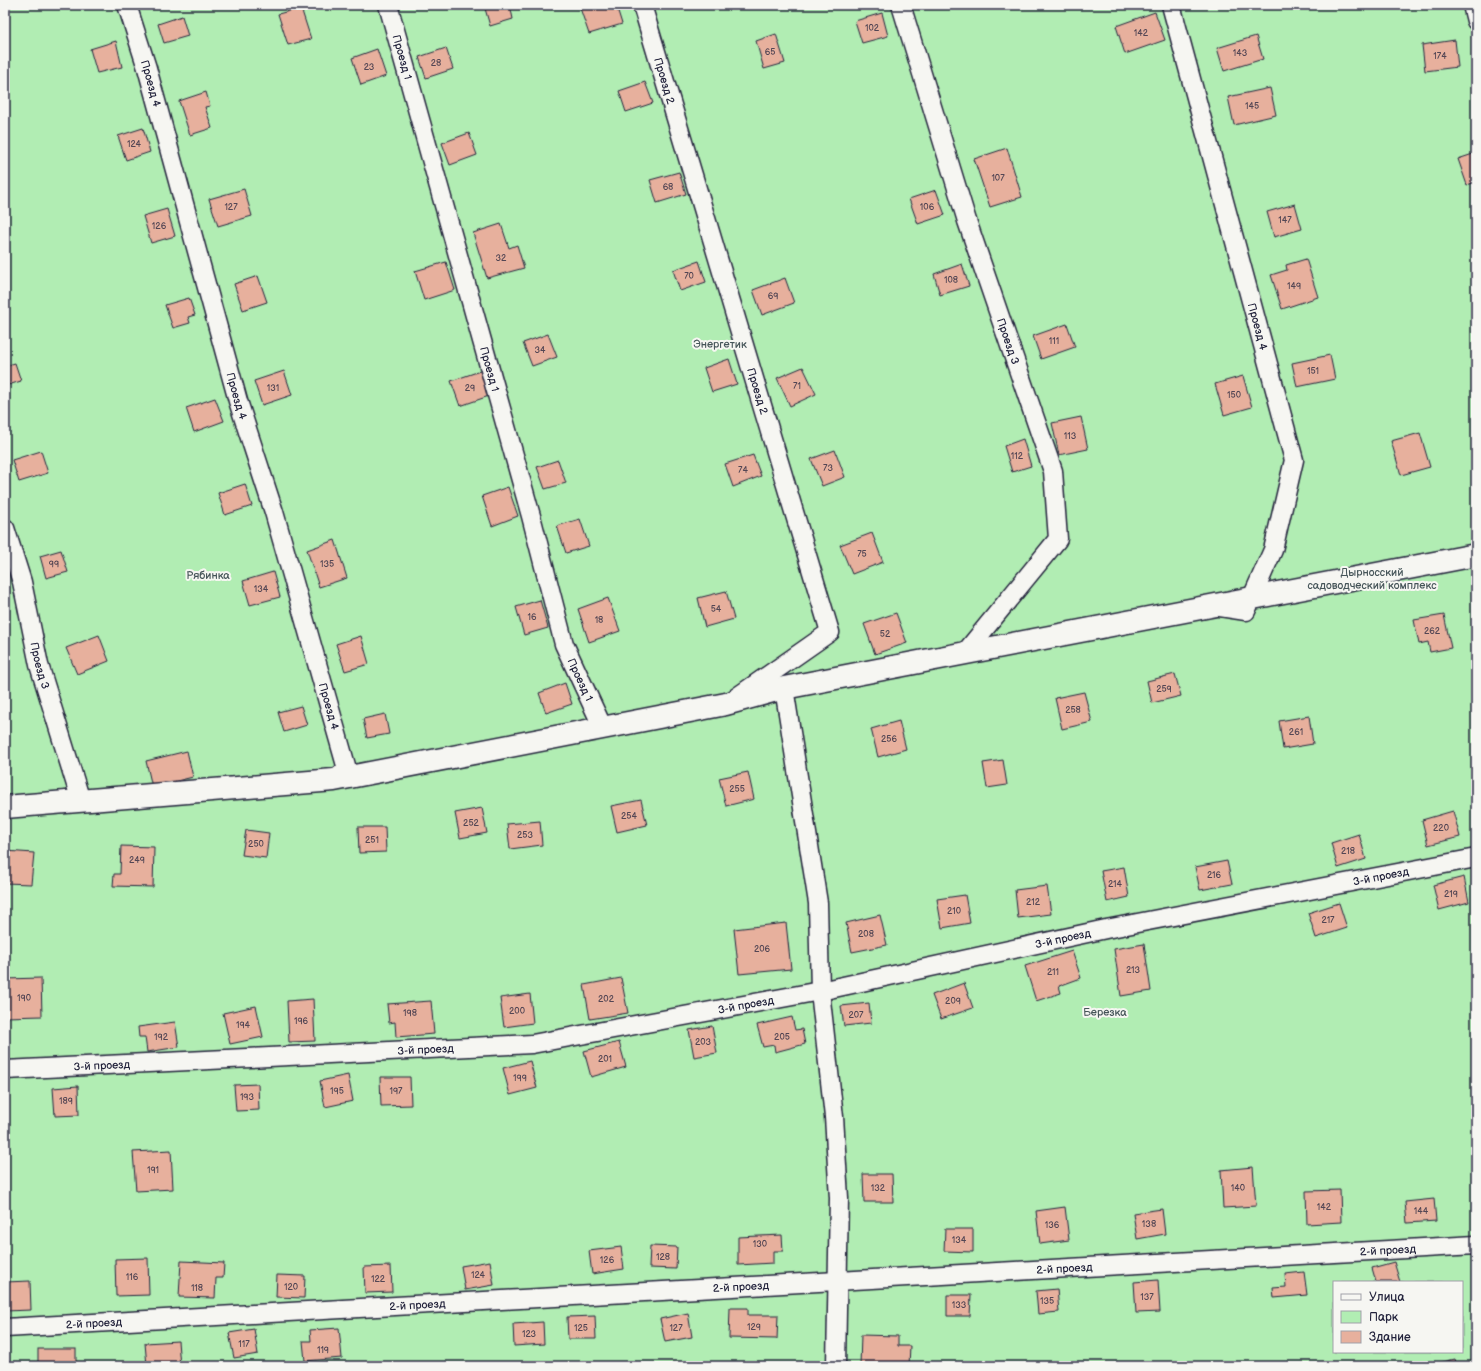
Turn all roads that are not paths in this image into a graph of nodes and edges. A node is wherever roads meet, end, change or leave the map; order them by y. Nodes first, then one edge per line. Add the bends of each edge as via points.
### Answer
1 (127, 5) edge
2 (388, 5) edge
3 (642, 5) edge
4 (901, 5) edge
5 (1171, 5) edge
6 (1472, 5) edge
7 (1476, 20) edge
8 (5, 528) edge
9 (1476, 556) edge
10 (1252, 598) junction
11 (964, 654) junction
12 (784, 688) junction
13 (726, 704) junction
14 (603, 728) junction
15 (334, 780) junction
16 (81, 801) junction
17 (5, 807) edge
18 (1476, 858) edge
19 (820, 991) junction
20 (5, 1070) edge
21 (1476, 1245) edge
22 (838, 1281) junction
23 (5, 1328) edge
24 (836, 1366) edge

1 - 15 lane, Проезд 4 via 147,68 238,401 274,512 347,769
2 - 14 lane, Проезд 1 via 531,516 564,644
3 - 13 lane, Проезд 2 via 830,632
4 - 11 lane, Проезд 3 via 967,221 1053,471 1058,539
5 - 10 lane, Проезд 4 via 1294,460 1273,550
6 - 7 lane
8 - 16 lane, Проезд 3 via 22,582 39,665
9 - 10 street
10 - 11 street
11 - 12 street
12 - 13 street
12 - 19 lane via 818,903
13 - 14 street
14 - 15 street
15 - 16 street
16 - 17 street
18 - 19 lane, 3-й проезд via 1106,929
19 - 20 lane, 3-й проезд via 532,1044
19 - 22 lane via 834,1117 839,1198
21 - 22 lane, 2-й проезд
22 - 23 lane, 2-й проезд
22 - 24 lane

